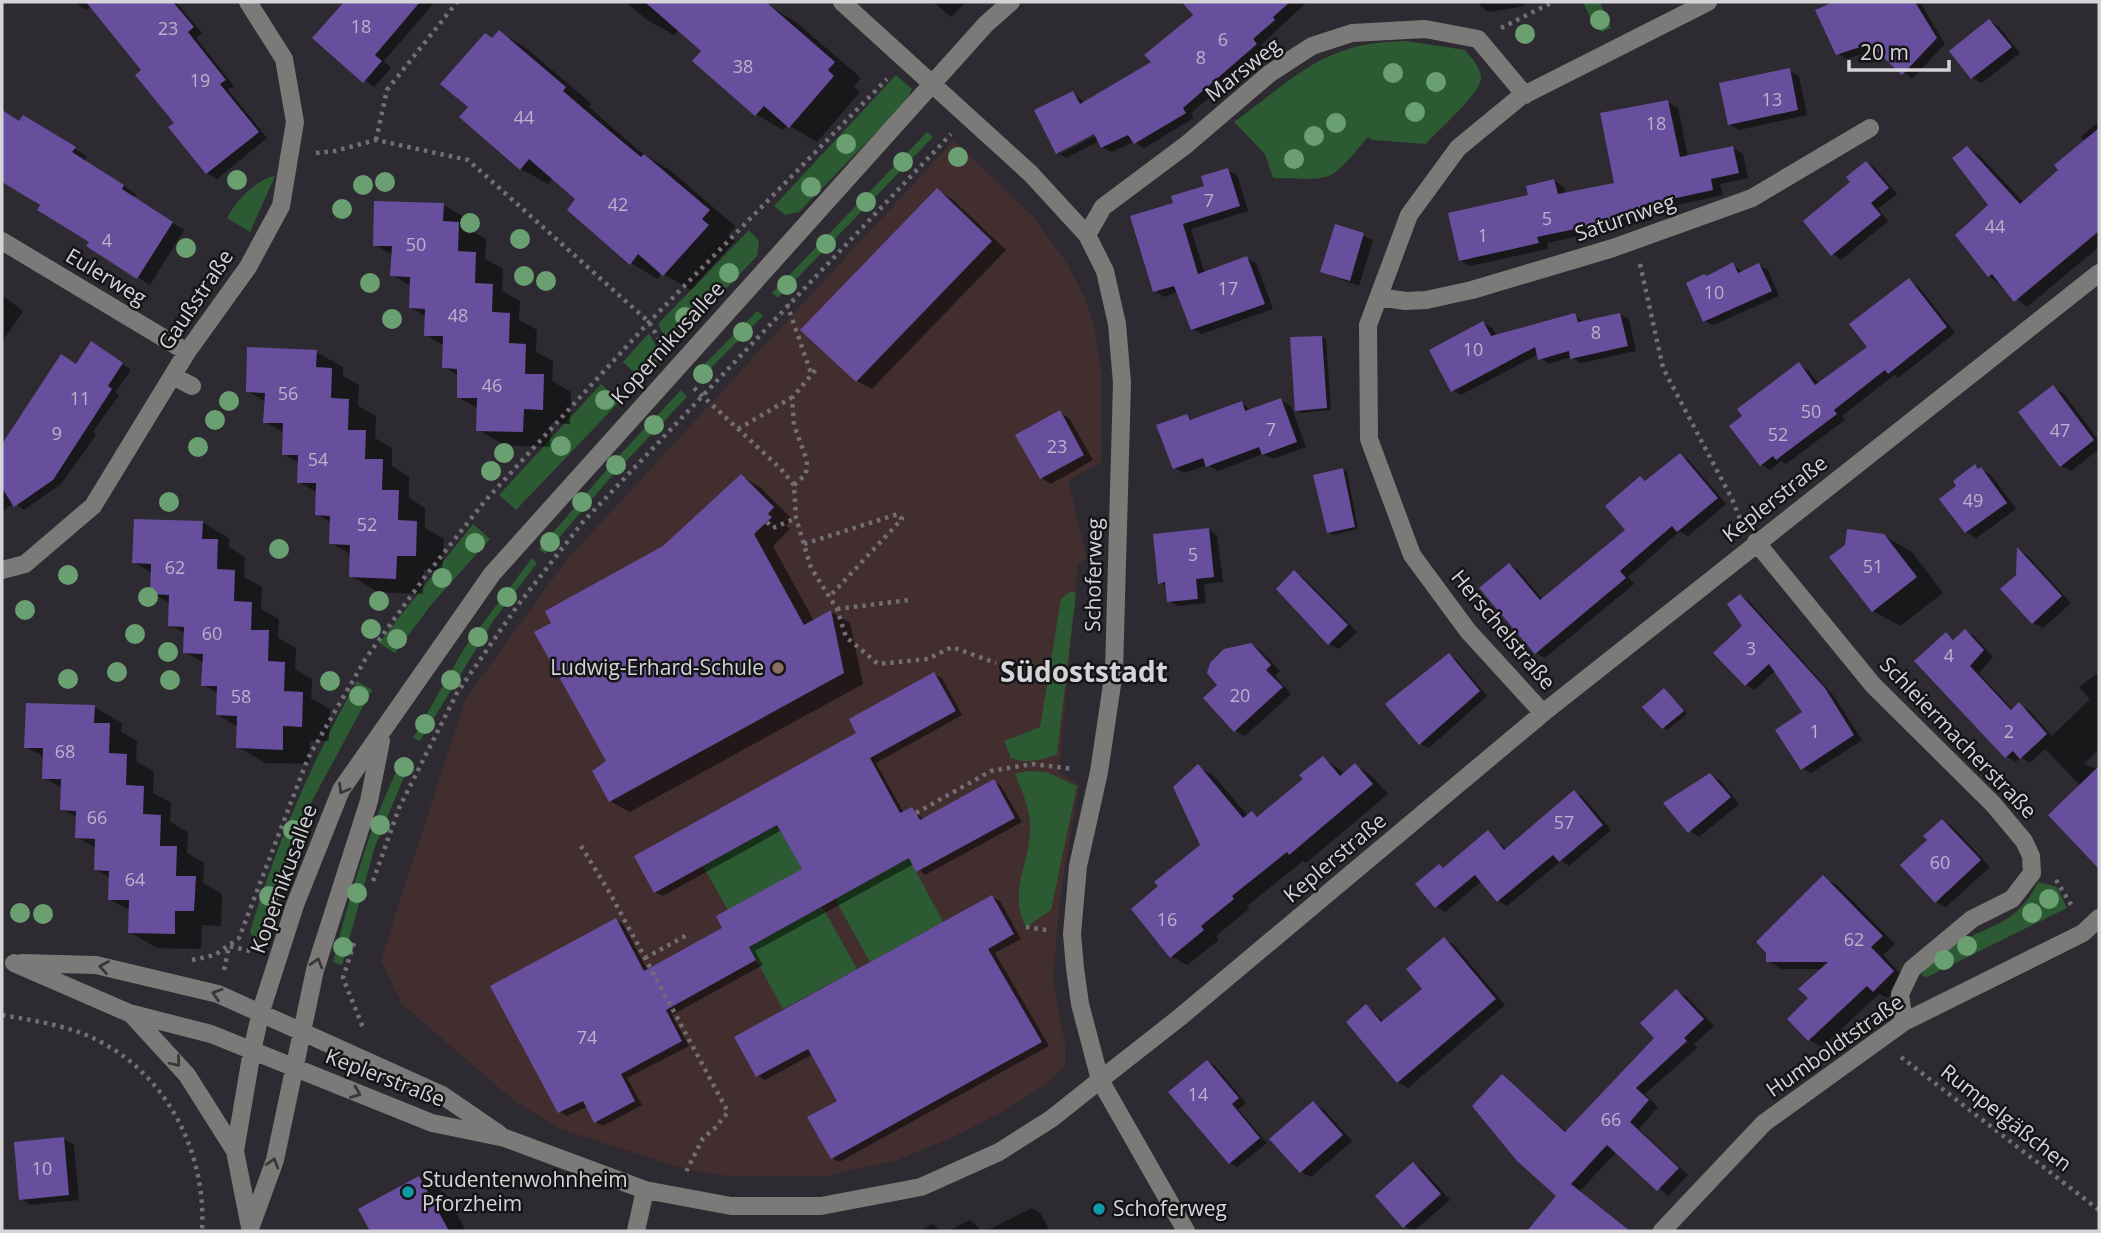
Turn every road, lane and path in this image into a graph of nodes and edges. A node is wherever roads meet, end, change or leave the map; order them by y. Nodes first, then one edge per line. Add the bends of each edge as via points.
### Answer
1 (248, 2) edge
2 (457, 2) edge
3 (842, 2) edge
4 (1010, 2) edge
5 (1553, 2) edge
6 (1708, 2) edge
7 (1478, 39) junction
8 (932, 86) junction
9 (1525, 95) junction
10 (967, 117) junction
11 (1870, 128) dead end
12 (376, 140) junction
13 (290, 155) junction
14 (1087, 235) junction
15 (1634, 240) junction
16 (2, 241) edge
17 (2099, 274) edge
18 (1379, 297) junction
19 (787, 304) junction
20 (187, 352) junction
21 (818, 367) dead end
22 (675, 368) junction
23 (812, 374) junction
24 (173, 376) junction
25 (192, 386) dead end
26 (700, 396) junction
27 (792, 398) junction
28 (738, 429) junction
29 (794, 485) junction
30 (796, 518) junction
31 (767, 522) dead end
32 (804, 544) junction
33 (1753, 545) junction
34 (2, 570) edge
35 (830, 596) junction
36 (909, 600) dead end
37 (837, 609) junction
38 (996, 663) dead end
39 (1543, 713) junction
40 (383, 734) junction
41 (1047, 766) dead end
42 (916, 813) dead end
43 (580, 846) dead end
44 (2032, 873) junction
45 (371, 887) dead end
46 (2099, 918) edge
47 (2083, 933) junction
48 (690, 934) dead end
49 (355, 939) dead end
50 (645, 958) junction
51 (8, 962) edge
52 (261, 1011) junction
53 (129, 1013) junction
54 (2, 1015) edge
55 (1904, 1022) junction
56 (301, 1029) junction
57 (252, 1051) junction
58 (1894, 1051) dead end
59 (361, 1058) junction
60 (293, 1067) junction
61 (1100, 1080) junction
62 (505, 1138) junction
63 (235, 1151) junction
64 (645, 1190) junction
65 (675, 1195) junction
66 (2099, 1210) edge
67 (250, 1229) edge
68 (202, 1231) edge
69 (636, 1231) edge
70 (1186, 1231) edge
71 (1662, 1231) edge

1 - 13 street, Gaußstraße via 284,59 295,122
2 - 12 path via 387,90
3 - 8 street, Schoferweg
4 - 8 street, Kopernikusallee
5 - 7 path
6 - 9 street, Herschelstraße
7 - 9 street
7 - 14 street, Marsweg via 1425,29 1352,33 1312,46 1269,74 1104,207
8 - 10 street, Schoferweg
8 - 22 street, Kopernikusallee
9 - 18 street, Herschelstraße via 1458,148 1409,215
10 - 14 street, Schoferweg via 1031,174
10 - 19 path
11 - 15 street, Saturnweg via 1752,198
12 - 13 path via 335,151
12 - 22 path via 467,160 649,322
13 - 20 street, Gaußstraße via 277,231 241,265
14 - 61 street, Schoferweg via 1105,271 1122,383 1114,671 1099,772 1078,866 1072,933 1080,1004
15 - 18 street, Saturnweg via 1472,290 1415,300
15 - 33 path via 1663,369
16 - 20 street, Eulerweg via 100,306
17 - 33 street, Keplerstraße
18 - 39 street, Herschelstraße via 1368,325 1369,439 1412,555 1468,631
19 - 23 path
19 - 26 path
20 - 24 street, Gaußstraße
21 - 23 path
22 - 26 path
22 - 40 street, Kopernikusallee via 492,574
23 - 27 path
24 - 25 street
24 - 34 street, Gaußstraße via 93,506 25,564
26 - 28 path
26 - 45 path via 582,523 517,605 457,694 399,808
27 - 28 path
27 - 29 path via 794,425 807,461 806,474
28 - 29 path
29 - 30 path
30 - 31 path via 773,528
30 - 32 path
32 - 35 path via 811,568
32 - 35 path via 898,514 902,519
33 - 39 street, Keplerstraße
33 - 44 street, Schleiermacherstraße via 1873,685 1993,804 2024,841
35 - 37 path
36 - 37 path
37 - 38 path via 846,637 878,664 928,659 952,646
39 - 61 street, Keplerstraße
40 -> 52 street, Kopernikusallee via 341,790 295,905
56 -> 40 street, Kopernikusallee via 369,801
41 - 42 path via 991,771
43 - 50 path
44 - 47 path via 2057,881
44 - 55 street via 2012,899 1972,919 1912,969 1900,994
46 - 47 street, Humboldtstraße
47 - 55 street, Humboldtstraße
48 - 50 path
49 - 59 path via 343,978 367,1036
50 - 65 path via 728,1112 703,1138
52 -> 51 street, Keplerstraße via 194,987 96,965
51 - 53 street
52 - 56 street, Keplerstraße
52 - 57 street, Kopernikusallee
53 - 57 street, Keplerstraße via 211,1034
53 -> 63 street via 187,1076
54 - 68 path via 86,1035 138,1068 161,1092 193,1155
55 - 71 street, Humboldtstraße via 1764,1123
56 - 59 street, Keplerstraße
56 - 60 street, Kopernikusallee
57 - 60 street, Keplerstraße
57 - 63 street, Kopernikusallee
58 - 66 path, Rumpelgäßchen
59 - 62 street, Keplerstraße via 442,1095
60 -> 62 street, Keplerstraße via 432,1123
67 -> 60 street, Kopernikusallee via 275,1160
61 - 65 street, Keplerstraße via 999,1152 920,1187 821,1206 731,1206
61 - 70 street, Schoferweg
62 - 64 street, Keplerstraße
63 - 67 street
64 - 65 street, Keplerstraße
64 - 69 street

